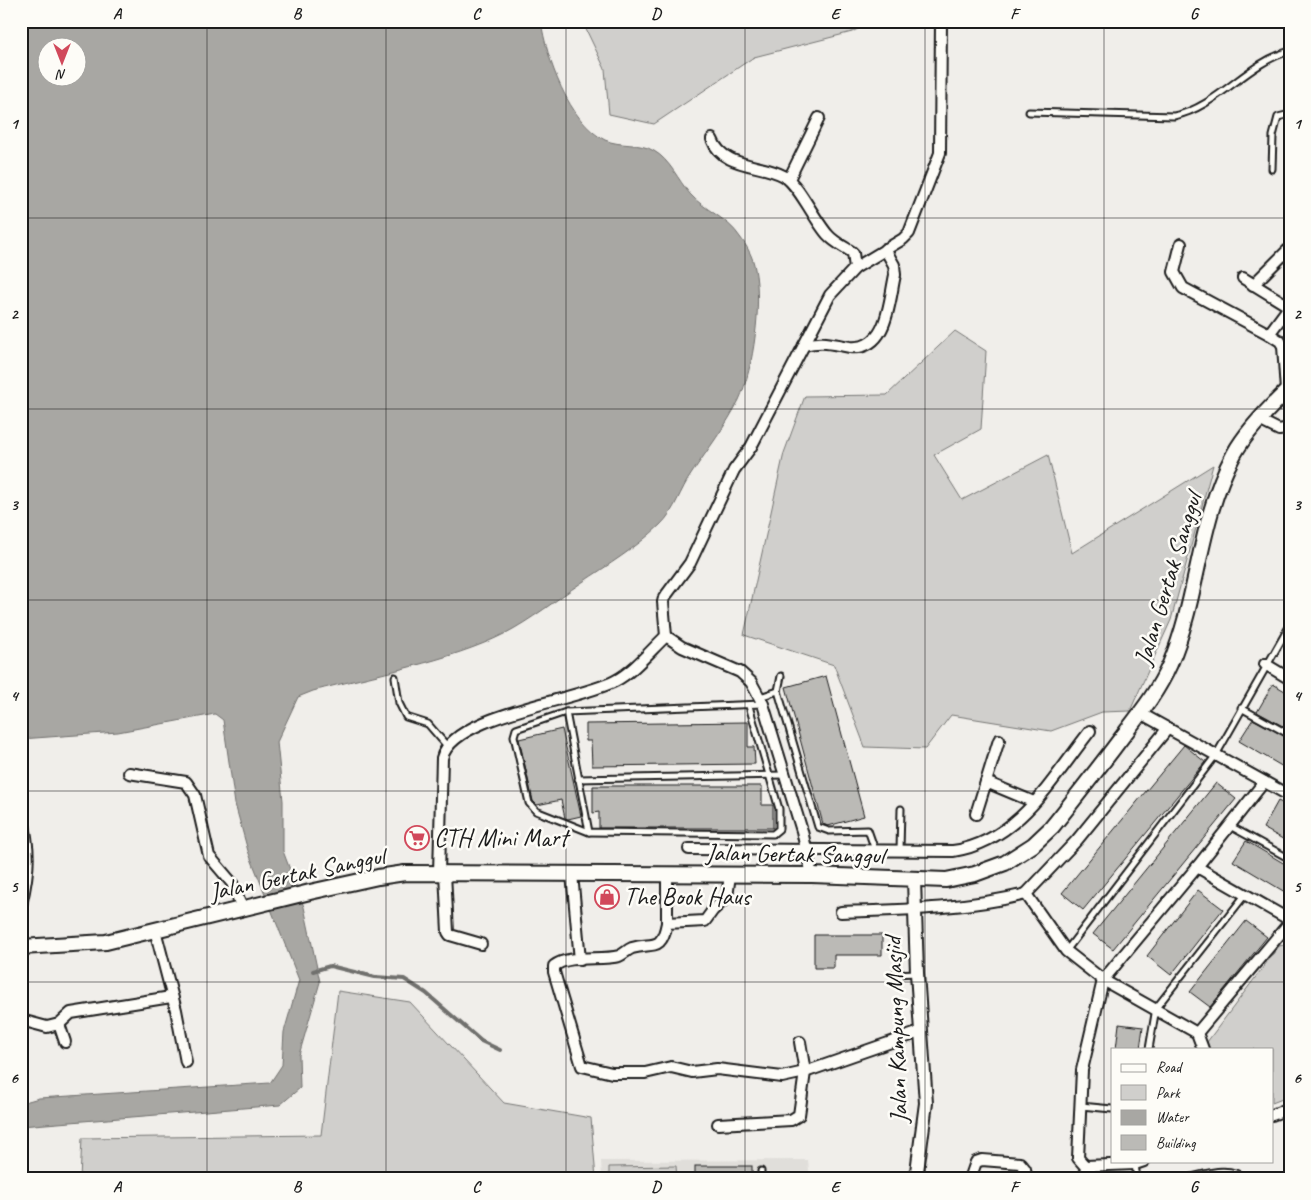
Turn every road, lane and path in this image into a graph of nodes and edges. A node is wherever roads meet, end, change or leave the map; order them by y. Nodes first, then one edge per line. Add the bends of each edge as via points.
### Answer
1 (941, 21) edge
2 (1290, 51) edge
3 (1029, 112) dead end
4 (1290, 114) edge
5 (819, 118) dead end
6 (712, 139) dead end
7 (1272, 169) dead end
8 (789, 179) junction
9 (1181, 244) dead end
10 (1290, 248) edge
11 (886, 249) junction
12 (855, 268) junction
13 (1243, 278) dead end
14 (1253, 285) junction
15 (1290, 307) edge
16 (1269, 334) junction
17 (804, 345) junction
18 (1288, 390) edge
19 (1259, 420) junction
20 (1290, 428) edge
21 (1290, 625) edge
22 (666, 636) junction
23 (1265, 664) junction
24 (781, 676) dead end
25 (395, 677) dead end
26 (1290, 678) edge
27 (778, 691) junction
28 (761, 701) junction
29 (748, 706) junction
30 (1241, 708) junction
31 (566, 712) junction
32 (1140, 713) junction
33 (1168, 728) junction
34 (1090, 731) dead end
35 (1290, 735) edge
36 (999, 740) dead end
37 (447, 746) junction
38 (1216, 755) junction
39 (129, 774) dead end
40 (784, 775) junction
41 (770, 776) junction
42 (578, 779) junction
43 (986, 782) junction
44 (1264, 782) junction
45 (1290, 796) edge
46 (1034, 802) junction
47 (902, 808) dead end
48 (21, 811) edge
49 (976, 814) dead end
50 (1229, 825) junction
51 (590, 832) junction
52 (689, 849) dead end
53 (875, 850) junction
54 (900, 850) junction
55 (806, 851) junction
56 (1290, 859) edge
57 (1197, 867) junction
58 (442, 872) junction
59 (572, 874) junction
60 (668, 875) junction
61 (730, 875) junction
62 (812, 875) junction
63 (914, 880) junction
64 (1026, 894) junction
65 (1245, 895) junction
66 (21, 905) edge
67 (242, 908) junction
68 (914, 910) junction
69 (841, 912) dead end
70 (1290, 921) edge
71 (667, 923) junction
72 (155, 930) junction
73 (481, 944) dead end
74 (21, 947) edge
75 (1066, 951) junction
76 (580, 960) junction
77 (916, 973) junction
78 (893, 974) dead end
79 (1103, 980) junction
80 (172, 997) junction
81 (1156, 1008) junction
82 (21, 1020) edge
83 (59, 1024) junction
84 (920, 1032) junction
85 (1197, 1033) junction
86 (65, 1042) dead end
87 (800, 1042) dead end
88 (1149, 1048) edge
89 (1202, 1048) edge
90 (186, 1062) dead end
91 (805, 1072) junction
92 (1081, 1106) junction
93 (1290, 1108) edge
94 (1111, 1109) edge
95 (1274, 1115) edge
96 (718, 1124) dead end
97 (1139, 1163) edge
98 (761, 1171) dead end
99 (761, 1179) edge
100 (916, 1179) edge
101 (970, 1179) edge
102 (1027, 1179) edge
103 (1136, 1179) edge
104 (1183, 1179) edge
105 (1246, 1179) edge

1 - 11 street via 940,153 909,233
2 - 3 lane via 1253,69 1186,114
4 - 7 lane via 1278,117 1274,126
5 - 8 street
6 - 8 street via 715,148 728,159 770,170
8 - 12 street via 828,235 853,253
9 - 16 street via 1174,272 1183,288
10 - 14 street
11 - 12 street
11 - 17 street via 895,274 882,331 866,346 826,341
12 - 17 street via 830,295
13 - 14 street
14 - 15 street
15 - 16 street
16 - 18 street via 1283,346
17 - 22 street via 751,447 732,475 690,563 664,598
18 - 19 main road, Jalan Gertak Sanggul
19 - 20 street via 1279,430
19 - 32 main road, Jalan Gertak Sanggul via 1234,453 1221,481 1170,665
21 - 23 lane
22 - 28 street via 746,677
22 - 37 street via 614,682 500,716 480,724
23 - 26 street
23 - 30 lane
24 - 27 lane
25 - 37 lane via 399,703 406,717 428,724
27 - 28 lane
27 - 53 lane via 818,827 829,831 868,830
28 - 29 lane
28 - 40 street
29 - 31 lane
29 - 41 lane
30 - 35 lane
30 - 38 lane
31 - 42 lane
31 - 51 lane via 516,729 514,736 531,808
32 - 33 street
32 - 63 main road, Jalan Gertak Sanggul via 1059,819 1033,845 1005,863 975,874 946,880
33 - 38 street
33 - 64 street via 1077,840
34 - 46 street
36 - 43 street
37 - 58 street via 442,758
38 - 44 street
38 - 75 lane
39 - 67 street via 186,782 195,794 209,856 228,876
40 - 41 lane
40 - 55 street
41 - 42 lane
41 - 51 lane via 779,809 779,829 773,834
42 - 51 lane
43 - 46 street
43 - 49 street
44 - 45 street
44 - 50 street
46 - 54 street via 1020,819 974,848
47 - 54 lane
48 - 66 street via 30,852
50 - 56 lane
50 - 57 street
52 - 55 street
53 - 54 street
53 - 55 street
55 - 62 street
57 - 65 street
57 - 79 street
58 - 59 main road, Jalan Gertak Sanggul
58 - 67 main road, Jalan Gertak Sanggul via 378,877
58 - 73 street via 448,932
59 - 60 main road, Jalan Gertak Sanggul
59 - 76 street
60 - 61 main road, Jalan Gertak Sanggul
60 - 71 street
61 - 62 main road, Jalan Gertak Sanggul
61 - 71 street via 727,897 706,921
62 - 63 main road, Jalan Gertak Sanggul
63 - 68 street, Jalan Kampung Masjid
64 - 68 street via 994,902
64 - 75 street
65 - 70 street
65 - 81 lane
67 - 72 main road, Jalan Gertak Sanggul
68 - 69 street
68 - 77 street, Jalan Kampung Masjid
70 - 85 street
71 - 76 street via 664,935 654,946 630,949 619,956
72 - 74 main road, Jalan Gertak Sanggul via 106,942
72 - 80 street
75 - 79 street
76 - 91 street via 557,964 554,972 582,1066 612,1073 645,1073 671,1067 692,1072 717,1069 782,1077
77 - 78 lane
77 - 84 street, Jalan Kampung Masjid
79 - 81 street
79 - 92 street via 1082,1070
80 - 83 street via 71,1013
80 - 90 street
81 - 85 street
81 - 88 lane
82 - 83 street via 47,1027
83 - 86 street
84 - 91 street
84 - 100 street, Jalan Kampung Masjid via 926,1102
85 - 89 street
87 - 91 street
91 - 96 street via 796,1118
92 - 94 lane
92 - 97 street via 1077,1150 1078,1158 1085,1166
93 - 95 street
97 - 103 lane
98 - 99 lane
101 - 102 street via 976,1162 982,1160 1020,1163
104 - 105 lane via 1227,1170 1238,1172

